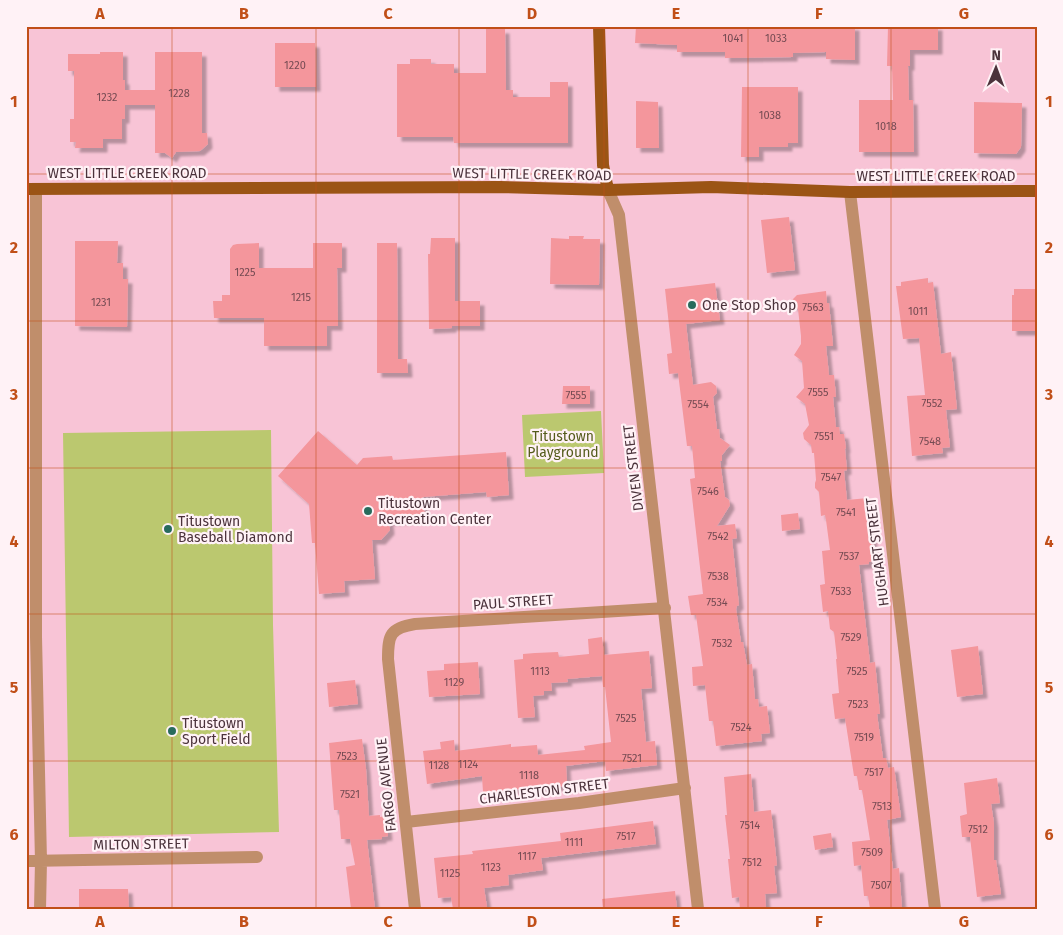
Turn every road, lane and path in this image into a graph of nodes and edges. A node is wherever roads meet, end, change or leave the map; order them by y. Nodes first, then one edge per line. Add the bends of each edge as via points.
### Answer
1 (599, 26) edge
2 (31, 188) edge
3 (608, 190) junction
4 (1037, 191) edge
5 (850, 192) junction
6 (32, 408) edge
7 (665, 608) junction
8 (31, 637) edge
9 (388, 659) joint
10 (685, 788) junction
11 (406, 822) junction
12 (257, 857) dead end
13 (26, 860) edge
14 (40, 861) junction
15 (40, 909) edge
16 (415, 909) edge
17 (698, 909) edge
18 (935, 909) edge

1 - 3 main road, DIVEN STREET via 603,165
2 - 3 main road, WEST LITTLE CREEK ROAD via 500,187
2 - 6 street
3 - 5 main road, WEST LITTLE CREEK ROAD via 711,187
3 - 7 street, DIVEN STREET via 619,215
4 - 5 main road, WEST LITTLE CREEK ROAD
5 - 18 street, HUGHART STREET
6 - 8 street
7 - 9 street, PAUL STREET via 400,626 388,641
7 - 10 street, DIVEN STREET
8 - 14 street
9 - 11 street, FARGO AVENUE
10 - 11 street, CHARLESTON STREET
10 - 17 street, DIVEN STREET
11 - 16 street, FARGO AVENUE
12 - 14 street, MILTON STREET
13 - 14 street, MILTON STREET
14 - 15 street

